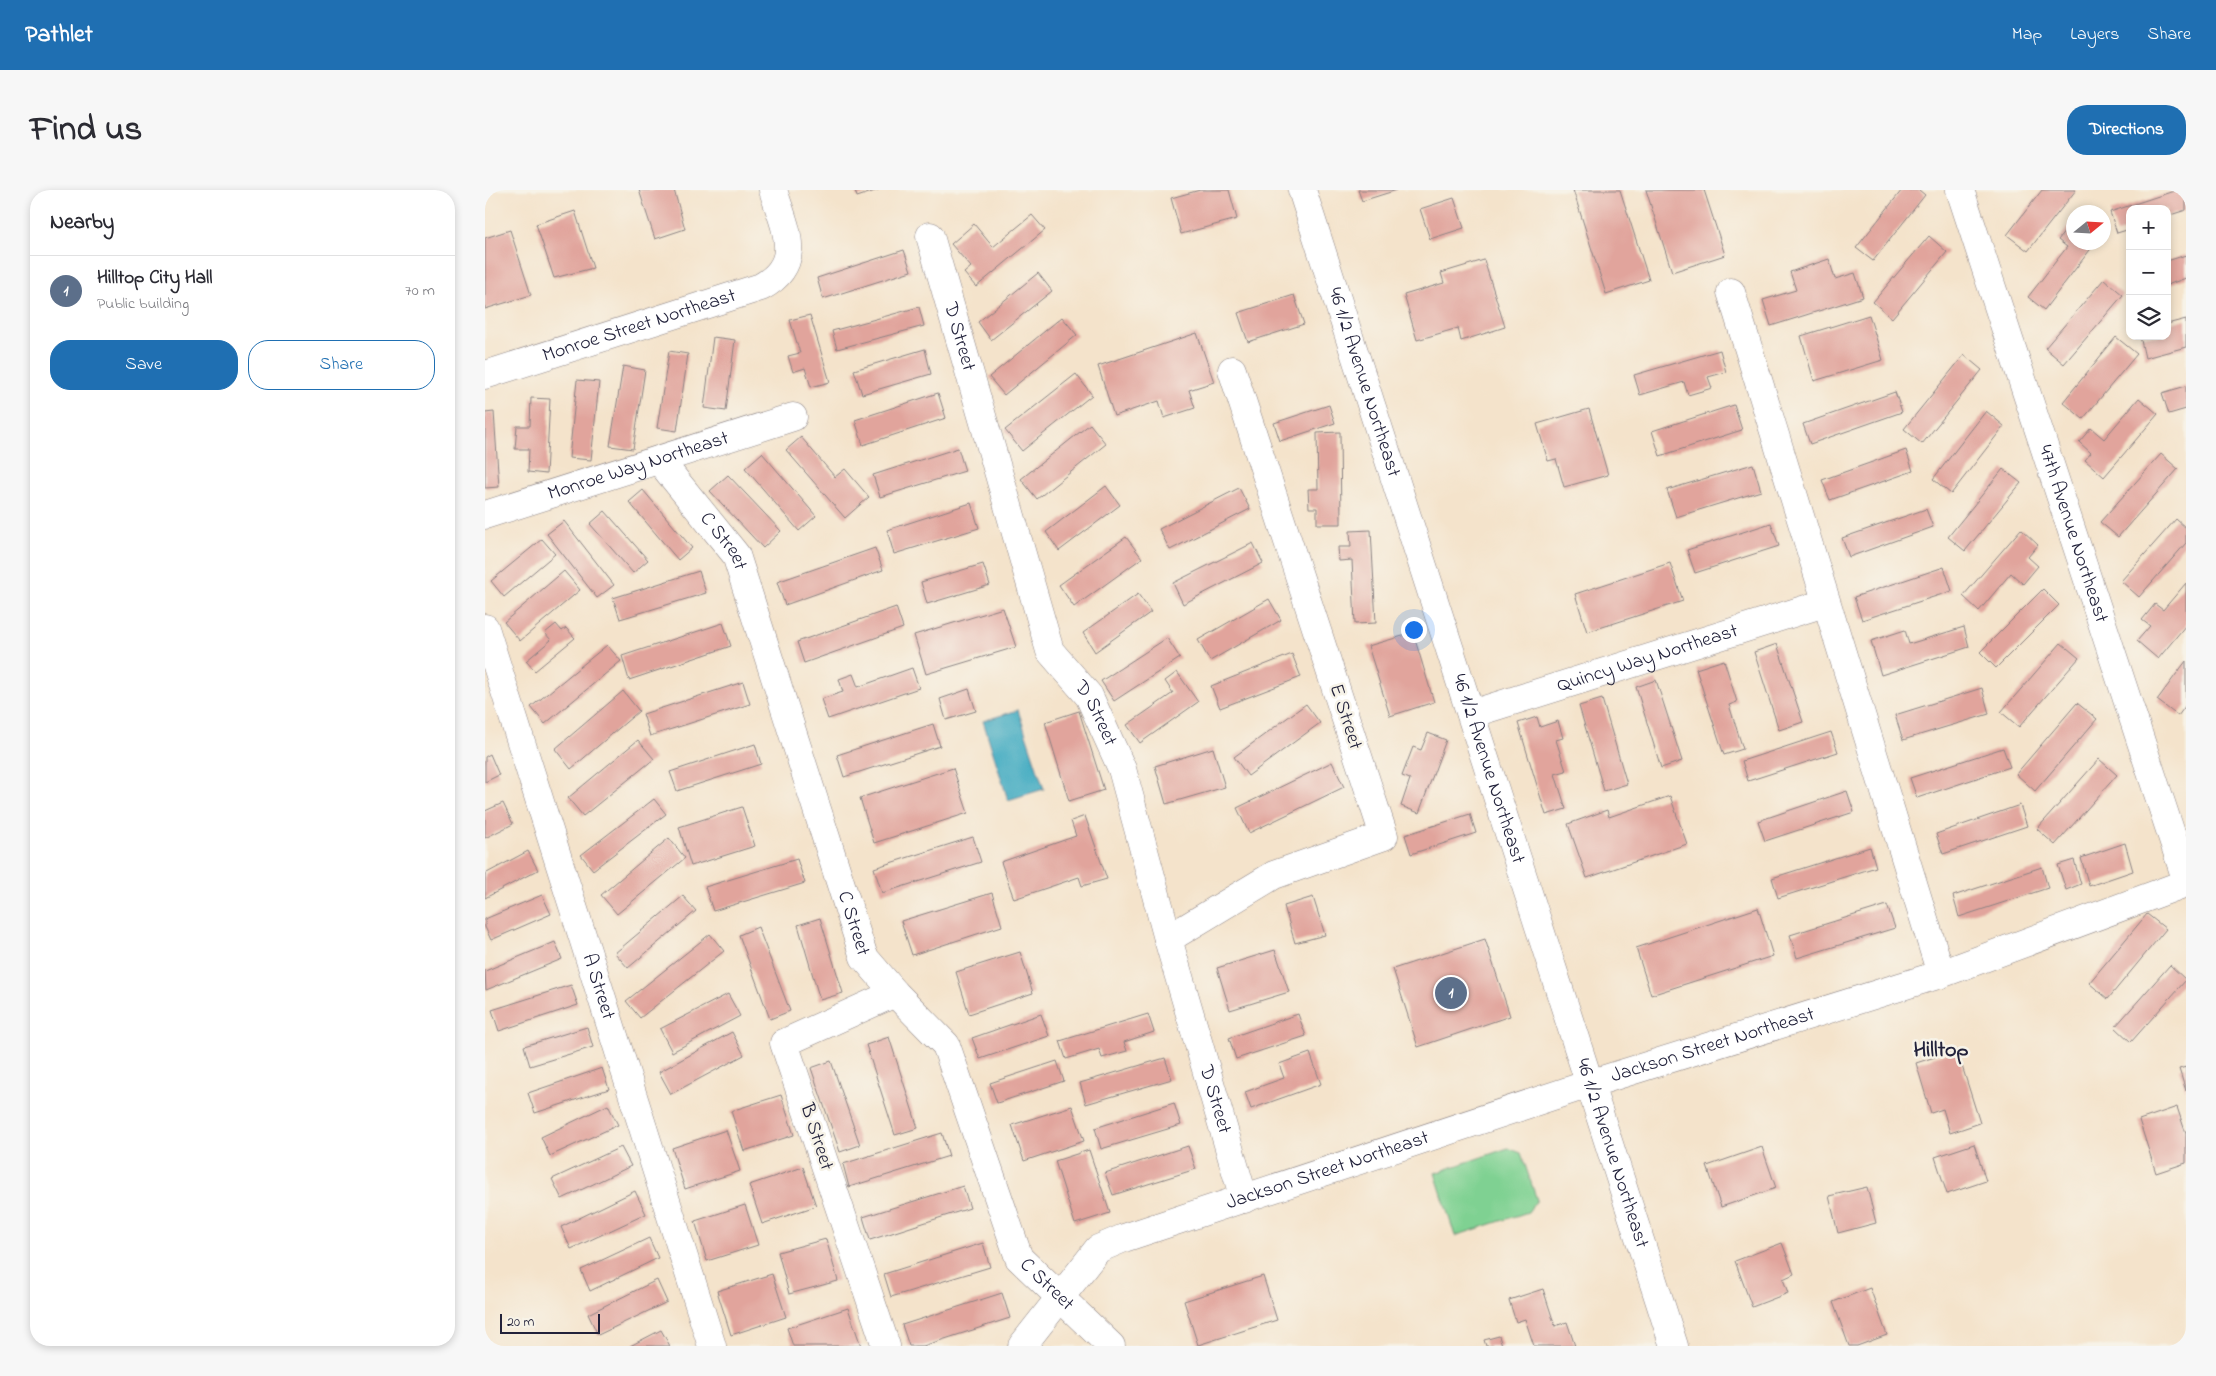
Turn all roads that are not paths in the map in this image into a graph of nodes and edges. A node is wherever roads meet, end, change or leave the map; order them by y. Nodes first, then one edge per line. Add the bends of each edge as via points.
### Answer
1 (773, 190) edge
2 (1302, 190) edge
3 (1960, 190) edge
4 (930, 236) dead end
5 (1731, 292) dead end
6 (1232, 370) dead end
7 (485, 375) edge
8 (793, 417) dead end
9 (659, 460) junction
10 (485, 515) edge
11 (1825, 603) junction
12 (485, 628) edge
13 (1471, 714) junction
14 (2186, 879) edge
15 (2186, 883) edge
16 (1168, 939) junction
17 (1941, 974) junction
18 (895, 994) junction
19 (1589, 1084) junction
20 (1244, 1199) junction
21 (1060, 1298) junction
22 (712, 1346) edge
23 (886, 1346) edge
24 (1022, 1346) edge
25 (1111, 1346) edge
26 (1674, 1346) edge

1 - 7 street, Monroe Street Northeast via 789,247 786,265 776,278 761,287
2 - 13 street, 46 1/2 Avenue Northeast
3 - 14 street, 47th Avenue Northeast
4 - 16 street, D Street via 1050,652 1089,696 1122,769
5 - 11 street
6 - 16 street, E Street via 1384,836 1274,875
8 - 9 street, Monroe Way Northeast
9 - 10 street, Monroe Way Northeast
9 - 18 street, C Street via 736,555 864,957
11 - 13 street, Quincy Way Northeast
11 - 17 street
12 - 22 street, A Street
13 - 19 street, 46 1/2 Avenue Northeast
15 - 17 street, Jackson Street Northeast
16 - 20 street, D Street
17 - 19 street, Jackson Street Northeast
18 - 21 street, C Street via 946,1045 1019,1258
18 - 23 street, B Street via 785,1043
19 - 20 street, Jackson Street Northeast
19 - 26 street, 46 1/2 Avenue Northeast
20 - 21 street, Jackson Street Northeast via 1098,1249
21 - 24 street, Jackson Street Northeast
21 - 25 street, C Street

